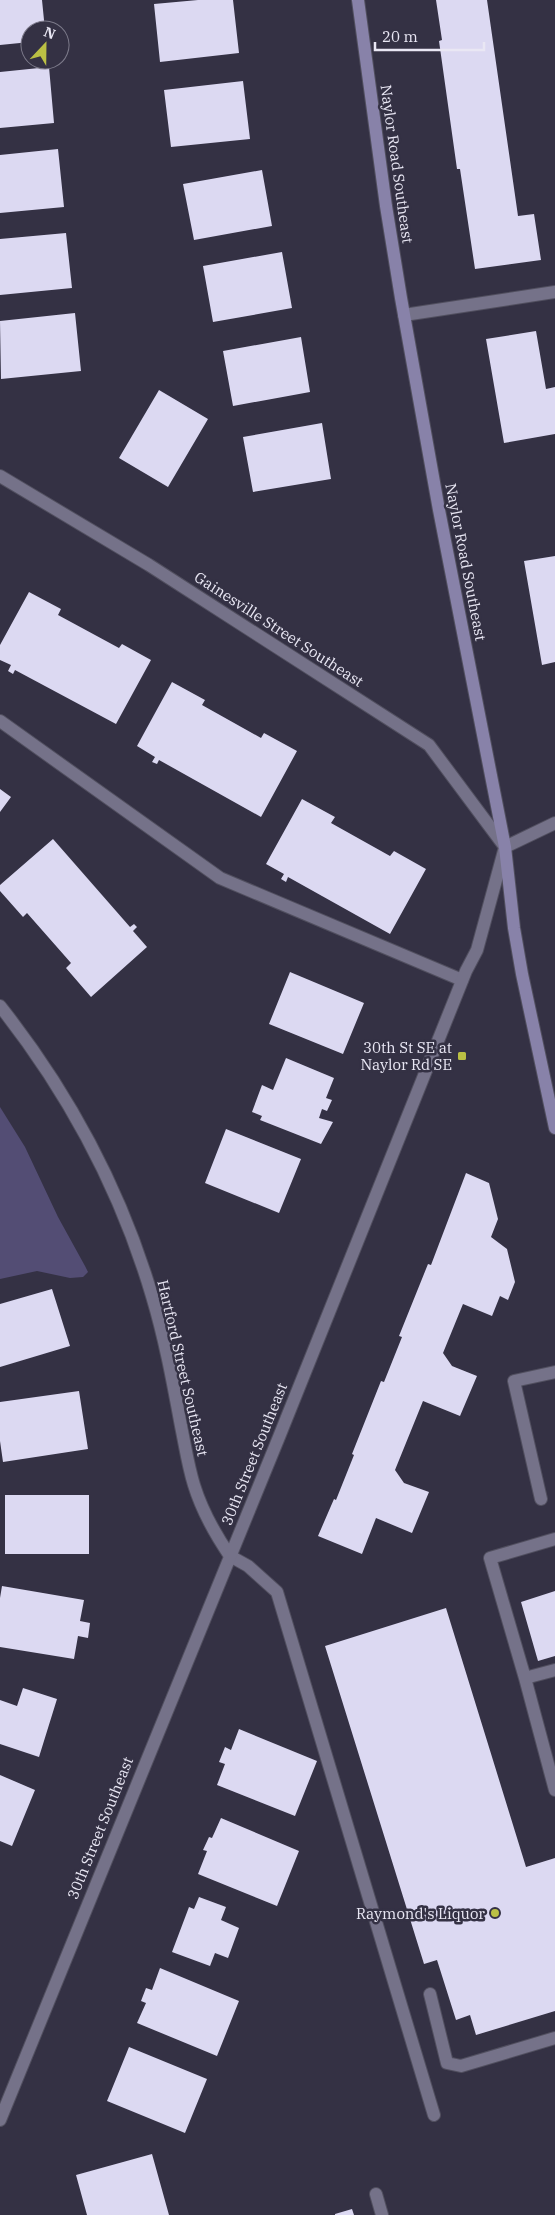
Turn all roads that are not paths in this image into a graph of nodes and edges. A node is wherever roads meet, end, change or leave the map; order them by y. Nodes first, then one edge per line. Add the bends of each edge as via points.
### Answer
1 (358, 0) edge
2 (555, 292) edge
3 (404, 315) junction
4 (0, 476) edge
5 (0, 721) edge
6 (555, 823) edge
7 (505, 847) junction
8 (462, 980) junction
9 (0, 1006) edge
10 (555, 1128) edge
11 (555, 1372) edge
12 (541, 1499) dead end
13 (555, 1539) edge
14 (230, 1556) junction
15 (555, 1670) edge
16 (525, 1678) junction
17 (555, 1790) edge
18 (430, 1994) dead end
19 (555, 2038) edge
20 (434, 2115) dead end
21 (0, 2120) edge
22 (376, 2194) dead end
23 (382, 2215) edge

1 - 3 main road, Naylor Road Southeast
2 - 3 street
3 - 7 main road, Naylor Road Southeast
4 - 7 street, Gainesville Street Southeast via 149,566 429,745
5 - 8 street via 220,878
6 - 7 street
7 - 8 street, 30th Street Southeast via 476,950
7 - 10 main road, Naylor Road Southeast via 522,974
8 - 14 street, 30th Street Southeast
9 - 14 street, Hartford Street Southeast via 67,1101 119,1205 152,1296 194,1485 209,1521
11 - 12 street via 514,1381
13 - 16 street via 490,1558
14 - 20 street via 248,1566 278,1592
14 - 21 street, 30th Street Southeast
15 - 16 street
16 - 17 street
18 - 19 street via 447,2063 461,2066
22 - 23 street

